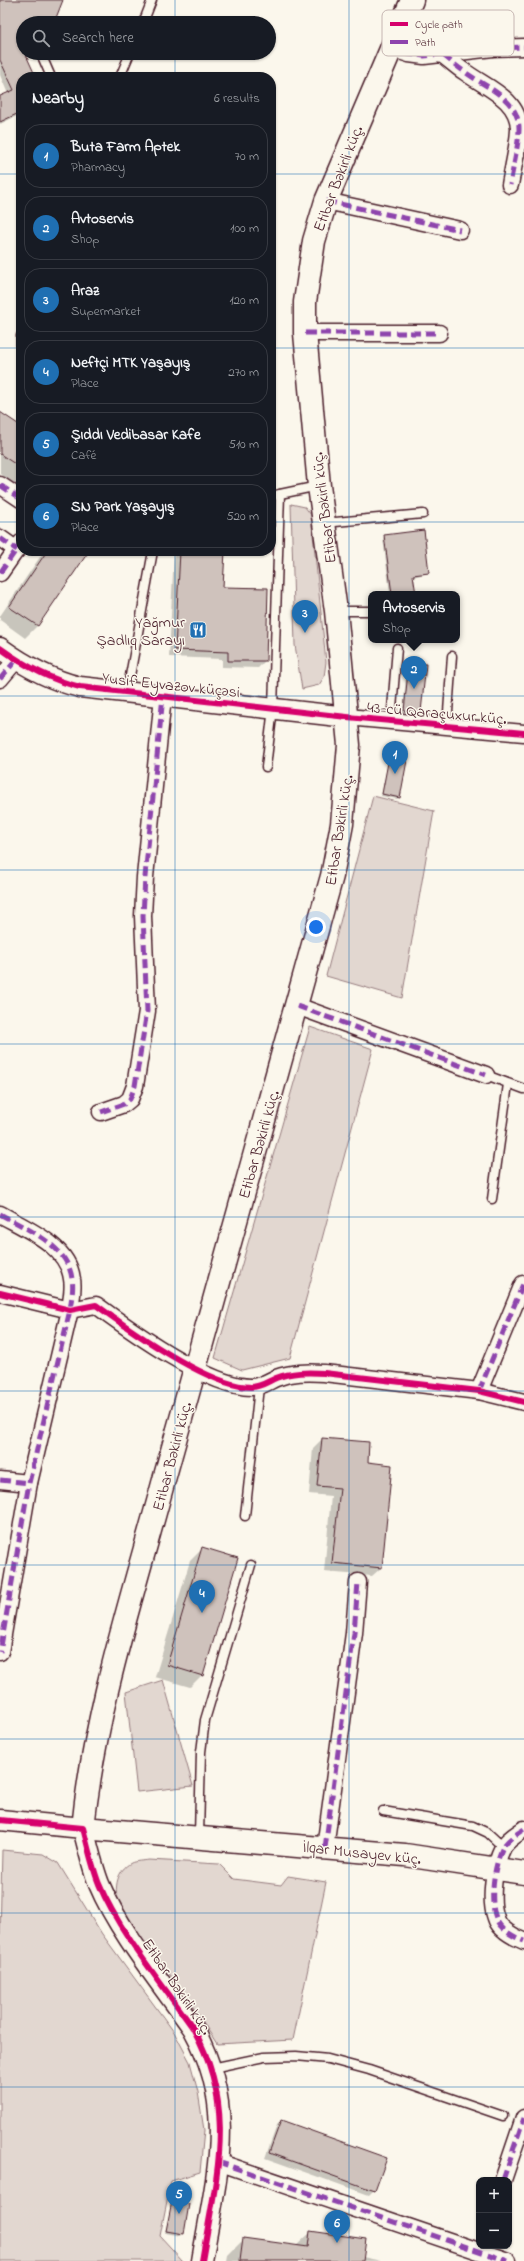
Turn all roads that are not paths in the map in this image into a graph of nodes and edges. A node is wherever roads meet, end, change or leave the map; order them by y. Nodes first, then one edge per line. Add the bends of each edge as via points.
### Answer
1 (152, 0) edge
2 (412, 0) edge
3 (407, 10) edge
4 (146, 16) edge
5 (514, 47) edge
6 (524, 47) edge
7 (387, 56) edge
8 (445, 56) edge
9 (44, 60) edge
10 (127, 60) edge
11 (49, 72) edge
12 (122, 72) edge
13 (510, 185) dead end
14 (326, 201) junction
15 (460, 230) dead end
16 (305, 333) junction
17 (439, 334) dead end
18 (0, 485) edge
19 (319, 486) junction
20 (280, 494) junction
21 (276, 495) edge
22 (16, 496) edge
23 (423, 514) dead end
24 (324, 523) junction
25 (0, 538) edge
26 (16, 546) edge
27 (16, 551) edge
28 (152, 556) edge
29 (0, 573) edge
30 (368, 611) edge
31 (336, 612) junction
32 (0, 648) edge
33 (397, 648) dead end
34 (452, 656) dead end
35 (16, 660) junction
36 (0, 679) edge
37 (126, 692) junction
38 (163, 696) junction
39 (273, 708) junction
40 (347, 717) junction
41 (391, 721) junction
42 (447, 726) junction
43 (524, 733) edge
44 (266, 767) dead end
45 (297, 1006) junction
46 (486, 1075) joint
47 (508, 1084) junction
48 (524, 1089) edge
49 (101, 1112) dead end
50 (492, 1199) dead end
51 (0, 1214) edge
52 (523, 1284) edge
53 (0, 1293) edge
54 (70, 1310) junction
55 (195, 1369) junction
56 (259, 1387) junction
57 (479, 1391) junction
58 (524, 1402) edge
59 (0, 1480) edge
60 (29, 1483) junction
61 (245, 1516) dead end
62 (251, 1565) dead end
63 (358, 1582) dead end
64 (0, 1652) edge
65 (383, 1811) dead end
66 (0, 1820) edge
67 (84, 1828) junction
68 (524, 1829) edge
69 (199, 1836) junction
70 (503, 1847) junction
71 (325, 1848) junction
72 (497, 1870) junction
73 (524, 1873) edge
74 (524, 1941) edge
75 (212, 2068) junction
76 (503, 2116) dead end
77 (524, 2118) edge
78 (218, 2162) junction
79 (504, 2177) edge
80 (476, 2247) edge
81 (481, 2249) edge
82 (202, 2261) edge
83 (508, 2261) edge

1 - 4 lane
2 - 3 main road, Etibar Bəkirli küç.
5 - 6 street
7 - 14 main road, Etibar Bəkirli küç.
8 - 13 street via 495,91 512,107 519,129
9 - 11 lane
10 - 12 lane
14 - 15 street
14 - 16 main road, Etibar Bəkirli küç. via 308,271
16 - 17 street
16 - 19 main road, Etibar Bəkirli küç.
18 - 22 street
19 - 20 lane
19 - 24 main road, Etibar Bəkirli küç.
20 - 21 lane
20 - 39 lane
23 - 24 lane
24 - 31 main road, Etibar Bəkirli küç.
25 - 26 street
27 - 29 street
28 - 37 lane
30 - 31 lane
31 - 40 main road, Etibar Bəkirli küç.
32 - 35 street, Yusif Eyvazov küçəsi
33 - 41 lane
34 - 42 lane
35 - 36 street
35 - 37 street, Yusif Eyvazov küçəsi via 64,683
37 - 38 street, Yusif Eyvazov küçəsi
38 - 39 street, Yusif Eyvazov küçəsi
38 - 49 street via 145,876 143,916 147,999 137,1079 130,1099 124,1104
39 - 40 street, Yusif Eyvazov küçəsi
39 - 44 lane
40 - 41 street, 43-cü Qaraçuxur küç.
40 - 45 main road, Etibar Bəkirli küç. via 347,778 342,824 332,876
41 - 42 street, 43-cü Qaraçuxur küç.
42 - 43 street, 43-cü Qaraçuxur küç.
45 - 46 street
45 - 55 main road, Etibar Bəkirli küç.
46 - 47 lane
47 - 48 lane
47 - 50 lane
51 - 54 street via 44,1240 66,1261 73,1281
52 - 57 street
53 - 54 street
54 - 55 street via 96,1305 133,1332
54 - 60 street
55 - 56 street via 238,1385
55 - 67 main road, Etibar Bəkirli küç. via 100,1718 87,1788
56 - 57 street via 276,1378 301,1372
56 - 61 lane
57 - 58 street
59 - 60 street
60 - 64 street
62 - 69 lane via 205,1720 201,1752
63 - 71 street via 354,1633
65 - 70 lane via 474,1826 488,1833
66 - 67 street
67 - 69 main road, İlqar Musayev küç.
67 - 75 street, Etibar Bəkirli küç. via 90,1856 114,1912 194,2028
68 - 70 street via 512,1836
69 - 71 main road, İlqar Musayev küç.
70 - 72 street
71 - 72 main road, İlqar Musayev küç. via 405,1855
72 - 73 main road, İlqar Musayev küç.
72 - 74 street via 492,1890 496,1919 502,1927
75 - 76 lane via 264,2058 296,2056 328,2059 369,2070
75 - 78 street, Etibar Bəkirli küç. via 220,2111
77 - 79 street
78 - 80 street
78 - 82 street, Etibar Bəkirli küç.
81 - 83 street

